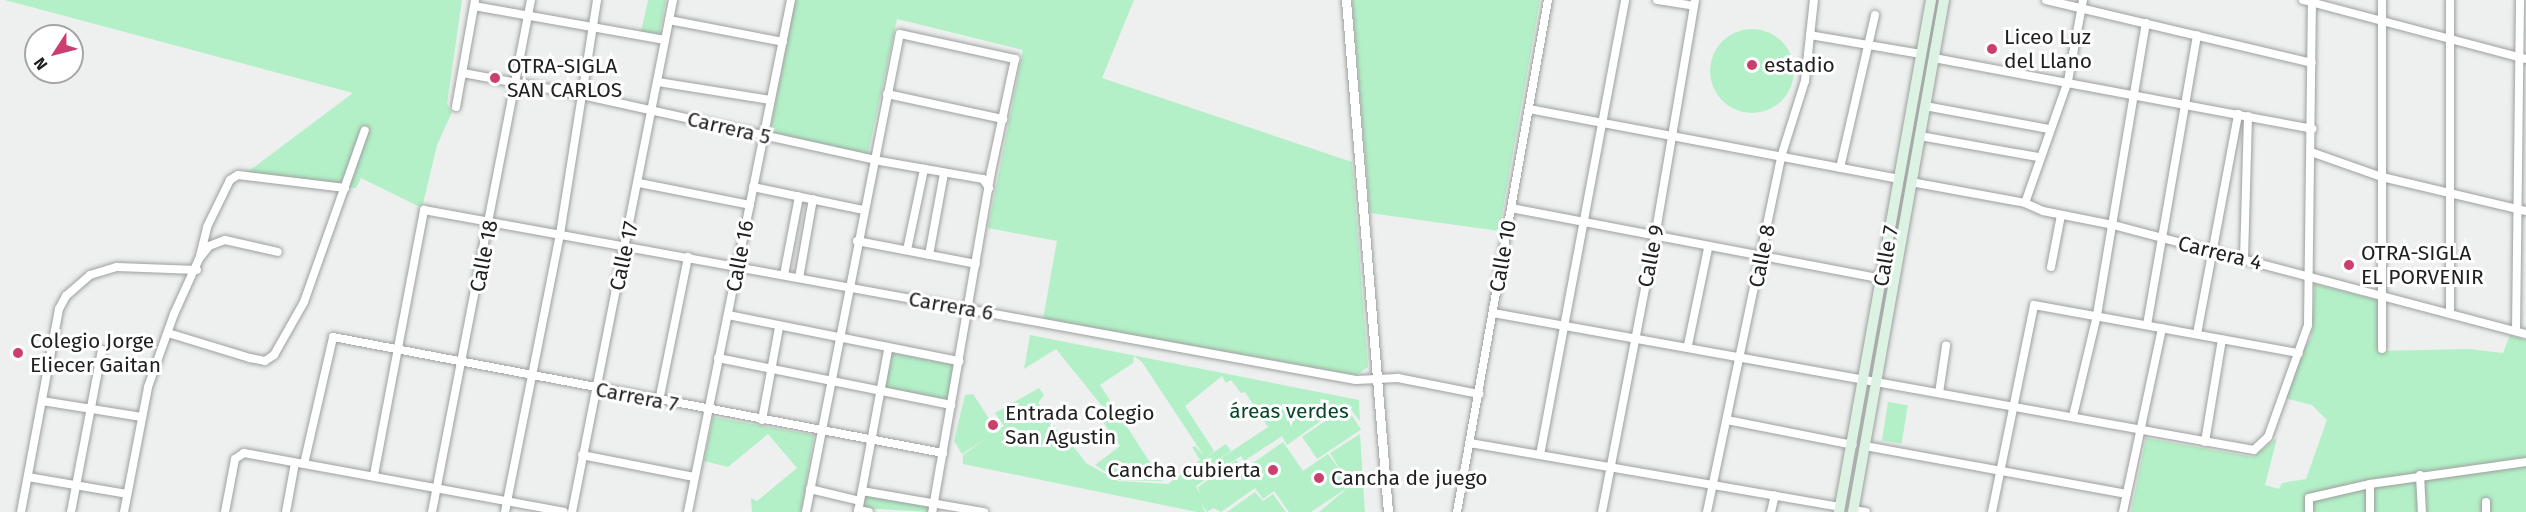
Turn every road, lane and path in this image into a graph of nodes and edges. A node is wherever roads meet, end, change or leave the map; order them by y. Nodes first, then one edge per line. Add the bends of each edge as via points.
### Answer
1 (531, 0) edge
2 (597, 0) edge
3 (673, 0) edge
4 (791, 0) edge
5 (1346, 0) edge
6 (1548, 0) edge
7 (1625, 0) edge
8 (1657, 0) edge
9 (1814, 0) edge
10 (1931, 0) edge
11 (1944, 0) edge
12 (2046, 0) edge
13 (2382, 0) edge
14 (2450, 0) edge
15 (2520, 0) edge
16 (2309, 1) edge
17 (475, 3) edge
18 (1694, 3) edge
19 (2082, 4) edge
20 (1875, 15) dead end
21 (528, 16) junction
22 (669, 20) junction
23 (2381, 20) junction
24 (2146, 23) junction
25 (593, 29) junction
26 (1810, 35) junction
27 (2198, 35) junction
28 (2448, 38) junction
29 (665, 40) junction
30 (783, 42) junction
31 (1868, 45) junction
32 (1921, 54) junction
33 (1934, 58) junction
34 (2522, 58) edge
35 (2312, 63) junction
36 (463, 73) junction
37 (2068, 81) junction
38 (516, 82) junction
39 (658, 82) junction
40 (887, 94) junction
41 (582, 95) junction
42 (2134, 95) junction
43 (771, 100) junction
44 (1925, 106) junction
45 (2185, 106) junction
46 (456, 107) dead end
47 (1529, 109) junction
48 (651, 110) junction
49 (2238, 114) junction
50 (2248, 116) junction
51 (1003, 119) junction
52 (1600, 122) junction
53 (2049, 129) junction
54 (2312, 129) junction
55 (365, 130) dead end
56 (764, 136) junction
57 (1672, 136) junction
58 (1920, 136) junction
59 (2311, 152) junction
60 (1780, 157) junction
61 (2038, 157) junction
62 (874, 160) junction
63 (1840, 168) junction
64 (924, 169) junction
65 (944, 173) junction
66 (2382, 177) junction
67 (1899, 179) junction
68 (1911, 182) junction
69 (639, 183) junction
70 (753, 187) junction
71 (345, 188) junction
72 (990, 189) junction
73 (2450, 191) junction
74 (799, 196) junction
75 (813, 199) junction
76 (2025, 203) junction
77 (750, 205) junction
78 (1511, 208) junction
79 (863, 210) junction
80 (2523, 210) edge
81 (2061, 215) junction
82 (491, 222) junction
83 (1583, 223) junction
84 (2114, 225) junction
85 (560, 234) junction
86 (1655, 237) junction
87 (2164, 239) junction
88 (857, 241) junction
89 (627, 245) junction
90 (1708, 248) junction
91 (907, 250) junction
92 (278, 252) dead end
93 (2212, 252) junction
94 (929, 255) junction
95 (688, 257) junction
96 (1762, 258) junction
97 (199, 259) junction
98 (2244, 259) junction
99 (976, 264) junction
100 (739, 267) junction
101 (2051, 267) dead end
102 (197, 270) junction
103 (784, 275) junction
104 (2311, 277) junction
105 (799, 278) junction
106 (1882, 279) junction
107 (848, 288) junction
108 (2382, 298) junction
109 (969, 309) junction
110 (1493, 313) junction
111 (2450, 314) junction
112 (728, 315) junction
113 (2097, 315) junction
114 (1563, 324) junction
115 (2147, 325) junction
116 (778, 327) junction
117 (2162, 328) junction
118 (2516, 331) junction
119 (168, 333) junction
120 (2197, 334) junction
121 (2526, 334) edge
122 (1635, 336) junction
123 (839, 339) junction
124 (2222, 339) junction
125 (1688, 345) junction
126 (1947, 346) dead end
127 (397, 348) junction
128 (2382, 349) dead end
129 (102, 350) dead end
130 (888, 350) junction
131 (2299, 353) junction
132 (1741, 357) junction
133 (718, 358) junction
134 (959, 361) junction
135 (463, 364) junction
136 (771, 368) junction
137 (533, 375) junction
138 (1377, 380) junction
139 (1870, 381) junction
140 (831, 382) junction
141 (594, 389) junction
142 (880, 392) junction
143 (1939, 393) junction
144 (1479, 394) junction
145 (42, 400) junction
146 (658, 401) junction
147 (951, 405) junction
148 (2012, 405) junction
149 (90, 408) junction
150 (706, 410) junction
151 (2073, 416) junction
152 (142, 417) junction
153 (762, 420) junction
154 (1727, 420) junction
155 (2140, 429) junction
156 (821, 432) junction
157 (871, 440) junction
158 (2205, 442) junction
159 (1470, 443) junction
160 (1853, 445) junction
161 (1865, 446) junction
162 (943, 453) junction
163 (582, 455) junction
164 (1540, 455) junction
165 (2526, 462) edge
166 (296, 463) junction
167 (304, 464) junction
168 (1610, 468) junction
169 (2000, 469) junction
170 (2420, 475) junction
171 (374, 476) junction
172 (28, 477) junction
173 (694, 477) junction
174 (1713, 484) junction
175 (2370, 484) junction
176 (75, 488) junction
177 (436, 489) junction
178 (810, 489) junction
179 (862, 491) junction
180 (127, 494) junction
181 (2127, 494) junction
182 (1775, 495) junction
183 (860, 501) junction
184 (507, 502) junction
185 (2486, 502) dead end
186 (933, 508) edge
187 (1840, 510) edge
188 (858, 511) edge
189 (1853, 511) edge
190 (21, 512) edge
191 (71, 512) edge
192 (124, 512) edge
193 (225, 512) edge
194 (286, 512) edge
195 (432, 512) edge
196 (505, 512) edge
197 (564, 512) edge
198 (572, 512) edge
199 (688, 512) edge
200 (806, 512) edge
201 (869, 512) edge
202 (984, 512) edge
203 (1388, 512) edge
204 (1457, 512) edge
205 (1602, 512) edge
206 (1707, 512) edge
207 (1771, 512) edge
208 (1866, 512) edge
209 (1992, 512) edge
210 (2123, 512) edge
211 (2309, 512) edge
212 (2370, 512) edge
213 (2422, 512) edge
214 (2486, 512) edge

1 - 21 street, Calle 18
2 - 25 street
3 - 22 street, Calle 17
4 - 30 street, Calle 16
5 - 138 street
6 - 47 street, Calle 10
7 - 52 street
8 - 18 street
9 - 26 street, Calle 8
10 - 32 main road, Calle 7
11 - 33 main road, Calle 7
12 - 19 street
13 - 23 street
14 - 28 street
15 - 34 street
16 - 23 street
16 - 35 street
17 - 21 street
17 - 36 street
18 - 57 street, Calle 9
19 - 24 street
19 - 37 street
20 - 31 street
21 - 25 street
21 - 38 street, Calle 18
22 - 29 street, Calle 17
22 - 30 street
23 - 28 street
23 - 66 street
24 - 27 street
24 - 42 street
25 - 29 street
25 - 41 street
26 - 31 street
26 - 60 street, Calle 8 via 1805,81
27 - 35 street
27 - 45 street
28 - 34 street
28 - 73 street
29 - 39 street, Calle 17
30 - 43 street, Calle 16
31 - 32 street
31 - 63 street
32 - 67 main road, Calle 7
33 - 37 street
33 - 44 main road, Calle 7
34 - 80 street
35 - 54 street
36 - 38 street, Carrera 5
36 - 46 street
37 - 42 street
37 - 53 street
38 - 41 street, Carrera 5
38 - 82 street, Calle 18
39 - 43 street
39 - 48 street, Calle 17
40 - 51 street
40 - 51 street via 900,34 1015,59
40 - 62 street
41 - 48 street, Carrera 5
41 - 85 street
42 - 45 street
42 - 84 street
43 - 56 street, Calle 16
44 - 53 street
44 - 58 main road, Calle 7
45 - 49 street
45 - 87 street
47 - 52 street
47 - 78 street, Calle 10
48 - 56 street, Carrera 5
48 - 69 street, Calle 17
49 - 50 street
49 - 93 street
50 - 54 street
50 - 98 street
51 - 72 street
52 - 57 street
52 - 83 street
53 - 61 street
54 - 59 street
55 - 71 street
56 - 62 street, Carrera 5
56 - 70 street, Calle 16
57 - 60 street
57 - 86 street, Calle 9
58 - 61 street
58 - 68 main road, Calle 7
59 - 66 street
59 - 104 street
60 - 63 street
60 - 96 street, Calle 8
61 - 76 street
62 - 64 street, Carrera 5
62 - 79 street
63 - 67 street
64 - 65 street, Carrera 5
64 - 91 street
65 - 72 street, Carrera 5 via 983,178
65 - 94 street
66 - 73 street
66 - 108 street
67 - 106 main road, Calle 7
68 - 76 street, Carrera 4
68 - 139 main road, Calle 7
69 - 77 street
69 - 89 street, Calle 17
70 - 74 street
70 - 77 street, Calle 16
71 - 97 street via 238,176 230,180 207,227
71 - 119 street via 304,302 274,355 265,361 250,358
72 - 99 street
73 - 80 street
73 - 111 street
74 - 75 street
74 - 103 street
75 - 79 street
75 - 105 street
76 - 81 street, Carrera 4
77 - 100 street, Calle 16
78 - 83 street
78 - 110 street, Calle 10
79 - 88 street
80 - 118 street
81 - 84 street, Carrera 4
81 - 101 street
82 - 85 street, Carrera 6
82 - 127 street, Carrera 6 via 424,210
82 - 135 street, Calle 18
83 - 86 street
83 - 114 street
84 - 87 street, Carrera 4
84 - 113 street
85 - 89 street, Carrera 6
85 - 137 street
86 - 90 street
86 - 122 street, Calle 9
87 - 93 street, Carrera 4
87 - 115 street
88 - 91 street
88 - 107 street
89 - 95 street, Carrera 6
89 - 141 street, Calle 17
90 - 96 street
90 - 125 street
91 - 94 street
92 - 97 street via 225,240 210,246
93 - 98 street, Carrera 4
93 - 120 street
94 - 99 street
95 - 100 street, Carrera 6
95 - 146 street
96 - 106 street
96 - 132 street, Calle 8
97 - 102 street
98 - 104 street, Carrera 4
99 - 109 street
100 - 103 street, Carrera 6
100 - 112 street, Calle 16
102 - 119 street
102 - 145 street via 131,265 102,270 77,284 59,309
103 - 105 street, Carrera 6
104 - 108 street, Carrera 4
104 - 131 street via 2308,325
105 - 107 street, Carrera 6
106 - 139 main road, Calle 7
107 - 109 street, Carrera 6
107 - 123 street
108 - 111 street, Carrera 4
108 - 128 street
109 - 134 street
109 - 138 street, Carrera 6 via 1356,381
110 - 114 street
110 - 144 street, Calle 10
111 - 118 street, Carrera 4
112 - 116 street
112 - 133 street, Calle 16
113 - 115 street
113 - 148 street via 2040,304 2031,310
113 - 151 street
114 - 122 street
114 - 164 street
115 - 117 street
116 - 123 street
116 - 136 street
117 - 120 street
117 - 155 street
118 - 121 street, Carrera 4
119 - 152 street
120 - 124 street
122 - 125 street
122 - 168 street, Calle 9
123 - 130 street
123 - 140 street
124 - 131 street
124 - 158 street
125 - 132 street
126 - 143 street
127 - 135 street, Carrera 7
127 - 167 street, Carrera 7 via 333,337
127 - 171 street
129 - 149 street
130 - 134 street
130 - 142 street
131 - 158 street via 2262,445 2254,450
132 - 139 street
132 - 154 street, Calle 8
133 - 136 street
133 - 150 street, Calle 16
134 - 147 street
135 - 137 street, Carrera 7
135 - 177 street, Calle 18
136 - 140 street
136 - 153 street
137 - 141 street, Carrera 7
137 - 184 street
138 - 144 street, Carrera 6 via 1398,378
138 - 203 street
139 - 143 street
139 - 160 main road, Calle 7
139 - 161 main road, Calle 7
140 - 142 street
140 - 156 street
141 - 146 street, Carrera 7
141 - 163 street, Calle 17
142 - 147 street
142 - 157 street
143 - 148 street
144 - 159 street, Calle 10
145 - 149 street
145 - 172 street
146 - 150 street, Carrera 7
147 - 162 street
148 - 151 street
148 - 169 street
149 - 152 street
149 - 176 street
150 - 153 street, Carrera 7
150 - 173 street, Calle 16
151 - 155 street
152 - 180 street
153 - 156 street, Carrera 7
154 - 160 street
154 - 174 street, Calle 8
155 - 158 street
155 - 181 street
156 - 157 street, Carrera 7
156 - 178 street
157 - 162 street, Carrera 7
157 - 179 street
159 - 164 street
159 - 204 street, Calle 10
160 - 187 main road, Calle 7
161 - 169 street
161 - 189 main road, Calle 7
162 - 186 street
163 - 173 street
163 - 198 street, Calle 17
164 - 168 street
165 - 170 street
166 - 167 street
166 - 193 street via 244,453 235,459
166 - 194 street
167 - 171 street
168 - 174 street
168 - 205 street, Calle 9
169 - 181 street
169 - 209 street
170 - 175 street
170 - 213 street
171 - 177 street
172 - 176 street
172 - 190 street
173 - 199 street, Calle 16
174 - 182 street
174 - 206 street, Calle 8
175 - 211 street via 2309,498
175 - 212 street
176 - 180 street
176 - 191 street
177 - 184 street
177 - 195 street, Calle 18
178 - 183 street
178 - 200 street
179 - 183 street
179 - 186 street
180 - 192 street
181 - 210 street
182 - 187 street
182 - 207 street
183 - 188 street
184 - 196 street
184 - 197 street
185 - 214 street
186 - 202 street
188 - 201 street
189 - 208 street

